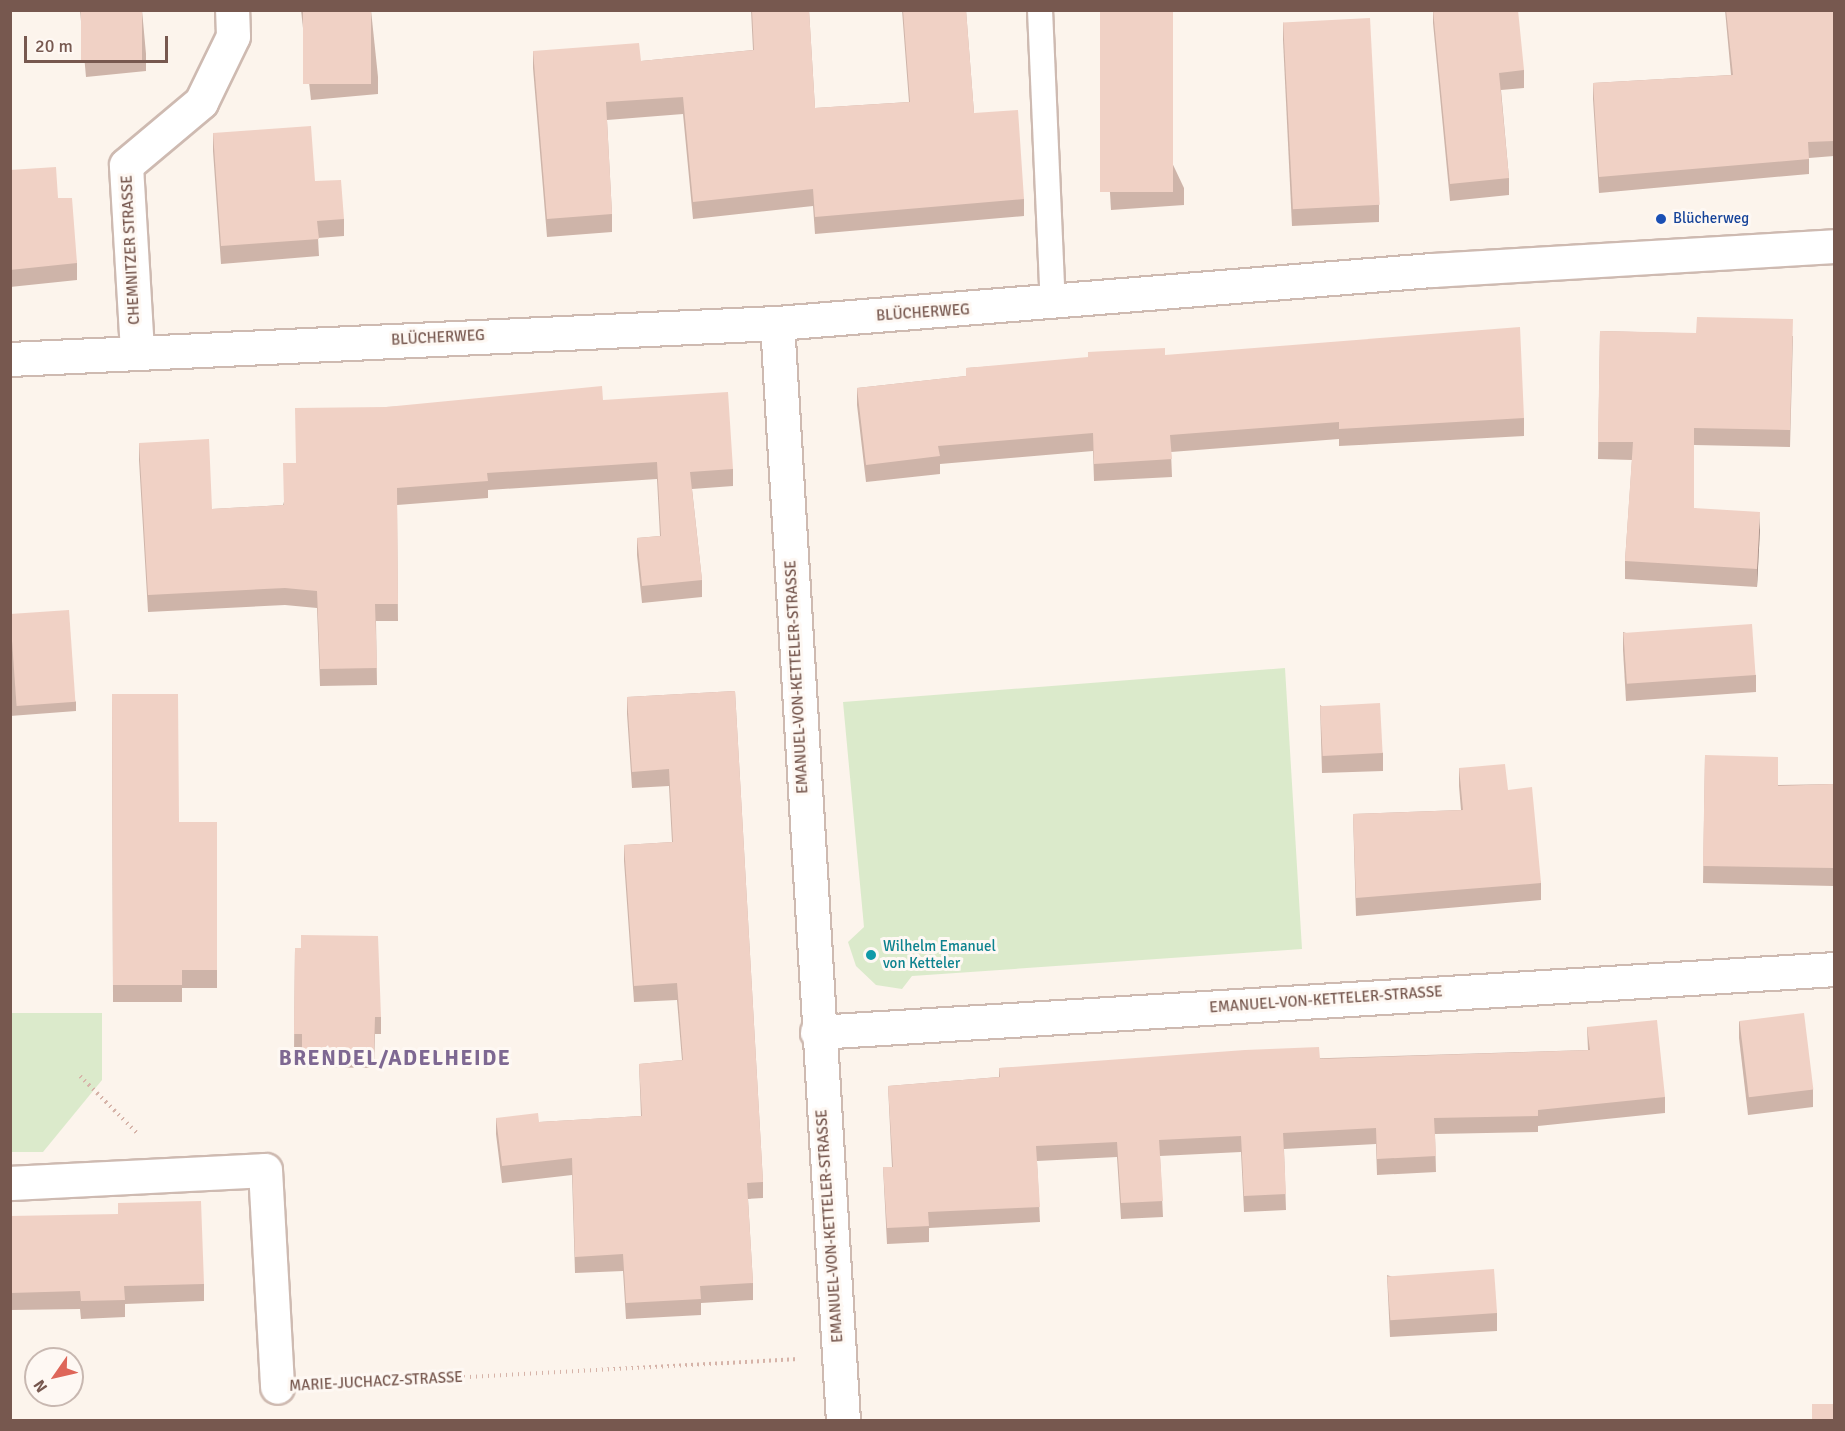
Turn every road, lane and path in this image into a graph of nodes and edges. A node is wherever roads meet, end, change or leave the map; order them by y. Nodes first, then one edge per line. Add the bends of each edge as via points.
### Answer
1 (232, 10) edge
2 (1040, 10) edge
3 (1834, 246) edge
4 (1053, 304) junction
5 (777, 323) junction
6 (137, 351) junction
7 (10, 359) edge
8 (1834, 969) edge
9 (817, 1032) junction
10 (80, 1076) dead end
11 (178, 1175) junction
12 (10, 1182) edge
13 (838, 1358) junction
14 (277, 1387) joint
15 (843, 1420) edge

1 - 6 street, CHEMNITZER STRASSE via 233,36 201,102 126,165
2 - 4 lane
3 - 4 street, BLÜCHERWEG via 1432,270
4 - 5 street, BLÜCHERWEG
5 - 6 street, BLÜCHERWEG
5 - 9 street, EMANUEL-VON-KETTELER-STRASSE
6 - 7 street, BLÜCHERWEG
8 - 9 street, EMANUEL-VON-KETTELER-STRASSE
9 - 13 street, EMANUEL-VON-KETTELER-STRASSE
10 - 11 path
11 - 12 street, MARIE-JUCHACZ-STRASSE
11 - 14 street, MARIE-JUCHACZ-STRASSE via 265,1170
13 - 14 path, MARIE-JUCHACZ-STRASSE
13 - 15 street, EMANUEL-VON-KETTELER-STRASSE

